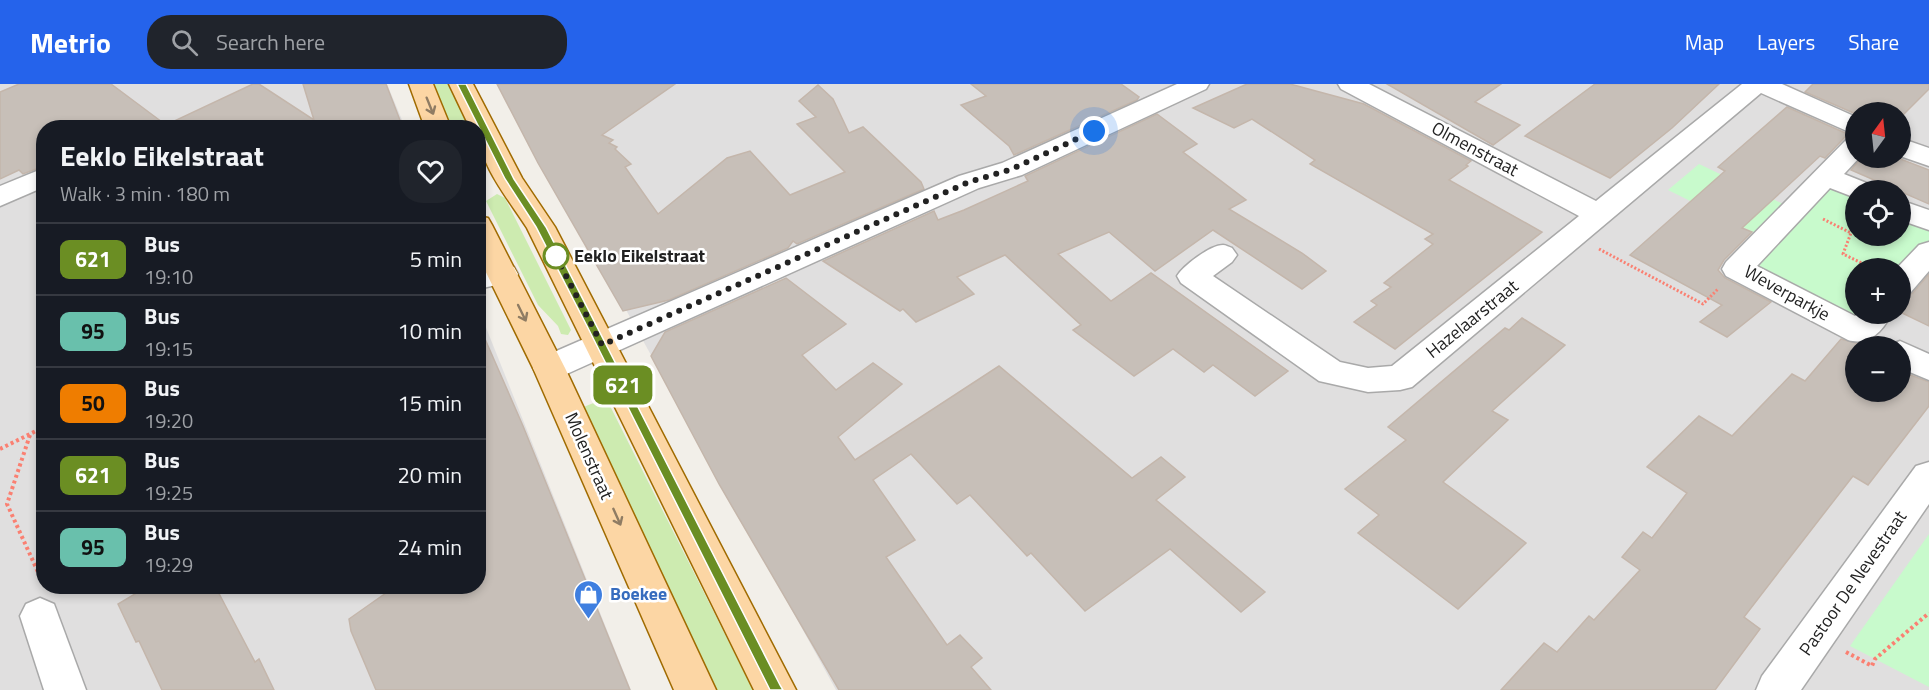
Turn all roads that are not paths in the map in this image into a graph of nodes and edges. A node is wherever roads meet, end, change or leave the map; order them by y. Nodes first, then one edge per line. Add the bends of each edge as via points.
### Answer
1 (421, 84) edge
2 (461, 84) edge
3 (1197, 84) edge
4 (1350, 84) edge
5 (1759, 84) edge
6 (435, 120) edge
7 (479, 120) edge
8 (1845, 122) edge
9 (486, 133) edge
10 (1911, 151) edge
11 (1845, 157) edge
12 (1929, 158) edge
13 (1827, 177) junction
14 (36, 180) edge
15 (1845, 184) edge
16 (0, 197) edge
17 (1911, 214) edge
18 (1600, 215) junction
19 (1929, 221) edge
20 (1929, 252) edge
21 (1222, 255) dead end
22 (486, 257) edge
23 (1911, 272) edge
24 (491, 277) edge
25 (1845, 314) edge
26 (1869, 324) edge
27 (1879, 336) edge
28 (602, 345) junction
29 (1911, 359) edge
30 (549, 368) junction
31 (1929, 368) edge
32 (1929, 476) edge
33 (42, 600) edge
34 (65, 690) edge
35 (695, 690) edge
36 (775, 690) edge
37 (1777, 690) edge

1 -> 6 main road
2 - 7 main road
3 - 28 street via 1012,169 969,182
4 - 18 street, Olmenstraat
5 - 8 street
5 - 18 street, Hazelaarstraat
9 - 28 main road via 509,179 541,227
10 - 12 street
11 - 13 street, Weverparkje
13 - 15 street
13 - 25 street, Weverparkje via 1737,269
14 - 16 street
17 - 19 street
18 - 21 street, Hazelaarstraat via 1400,378 1368,380 1331,372 1192,276
20 - 23 street
22 - 24 main road, Molenstraat
24 -> 30 main road, Molenstraat
26 - 27 street, Weverparkje
28 - 30 street
28 - 36 main road
29 - 31 street
30 -> 35 main road, Molenstraat
32 - 37 street, Pastoor De Nevestraat
33 - 34 street

